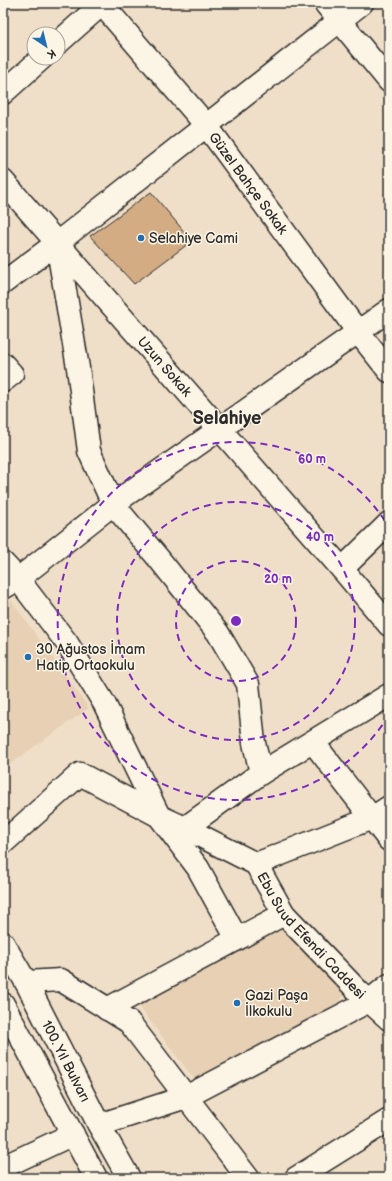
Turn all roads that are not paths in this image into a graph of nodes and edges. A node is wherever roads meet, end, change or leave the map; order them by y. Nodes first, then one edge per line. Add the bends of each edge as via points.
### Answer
1 (102, 3) edge
2 (325, 3) edge
3 (362, 3) edge
4 (339, 20) junction
5 (66, 36) edge
6 (33, 66) edge
7 (389, 81) edge
8 (3, 93) edge
9 (206, 125) junction
10 (3, 181) edge
11 (57, 243) junction
12 (3, 283) edge
13 (389, 310) edge
14 (358, 332) junction
15 (3, 364) edge
16 (389, 371) edge
17 (3, 381) edge
18 (219, 428) junction
19 (113, 504) junction
20 (389, 523) edge
21 (3, 563) edge
22 (342, 569) junction
23 (11, 584) edge
24 (389, 626) edge
25 (389, 695) edge
26 (313, 742) junction
27 (261, 773) junction
28 (380, 813) edge
29 (159, 816) junction
30 (185, 828) junction
31 (389, 840) edge
32 (3, 844) edge
33 (256, 864) junction
34 (284, 914) junction
35 (237, 939) junction
36 (3, 944) edge
37 (26, 982) junction
38 (389, 985) edge
39 (369, 1001) junction
40 (3, 1004) edge
41 (108, 1009) junction
42 (389, 1019) edge
43 (186, 1097) junction
44 (389, 1120) edge
45 (99, 1125) junction
46 (73, 1134) junction
47 (3, 1167) edge
48 (96, 1178) edge
49 (129, 1178) edge
50 (248, 1178) edge
51 (296, 1178) edge

1 - 5 street
1 - 9 street, Güzel Bahçe Sokak
2 - 4 street
3 - 4 street
4 - 7 street
4 - 9 street
6 - 8 street
9 - 11 street
9 - 14 street, Güzel Bahçe Sokak
10 - 11 street, Uzun Sokak
11 - 12 street
11 - 18 street, Uzun Sokak
11 - 19 street via 89,450
13 - 14 street
14 - 16 street, Güzel Bahçe Sokak
14 - 18 street
15 - 17 street via 12,374
18 - 19 street
18 - 22 street, Uzun Sokak
19 - 23 street
19 - 27 street via 218,633 248,684 254,743
20 - 22 street
21 - 23 street
22 - 24 street, Uzun Sokak
23 - 29 street via 67,644 104,703
25 - 26 street
26 - 27 street
26 - 28 street
27 - 30 street
28 - 31 street
28 - 33 street
29 - 30 street, Ebu Suud Efendi Caddesi
29 - 32 street, Ebu Suud Efendi Caddesi via 80,774
29 - 35 street via 198,868
30 - 33 street, Ebu Suud Efendi Caddesi
33 - 34 street, Ebu Suud Efendi Caddesi
34 - 35 street
34 - 39 street, Ebu Suud Efendi Caddesi
35 - 41 street
36 - 37 street, 100. Yıl Bulvarı
37 - 41 street via 61,980
37 - 45 street, 100. Yıl Bulvarı
38 - 39 street
39 - 42 street, Ebu Suud Efendi Caddesi
39 - 43 street
40 - 46 street, 100. Yıl Bulvarı
41 - 43 street via 129,1022
43 - 45 street
43 - 50 street
44 - 51 street
45 - 49 street, 100. Yıl Bulvarı
46 - 47 street
46 - 48 street, 100. Yıl Bulvarı

